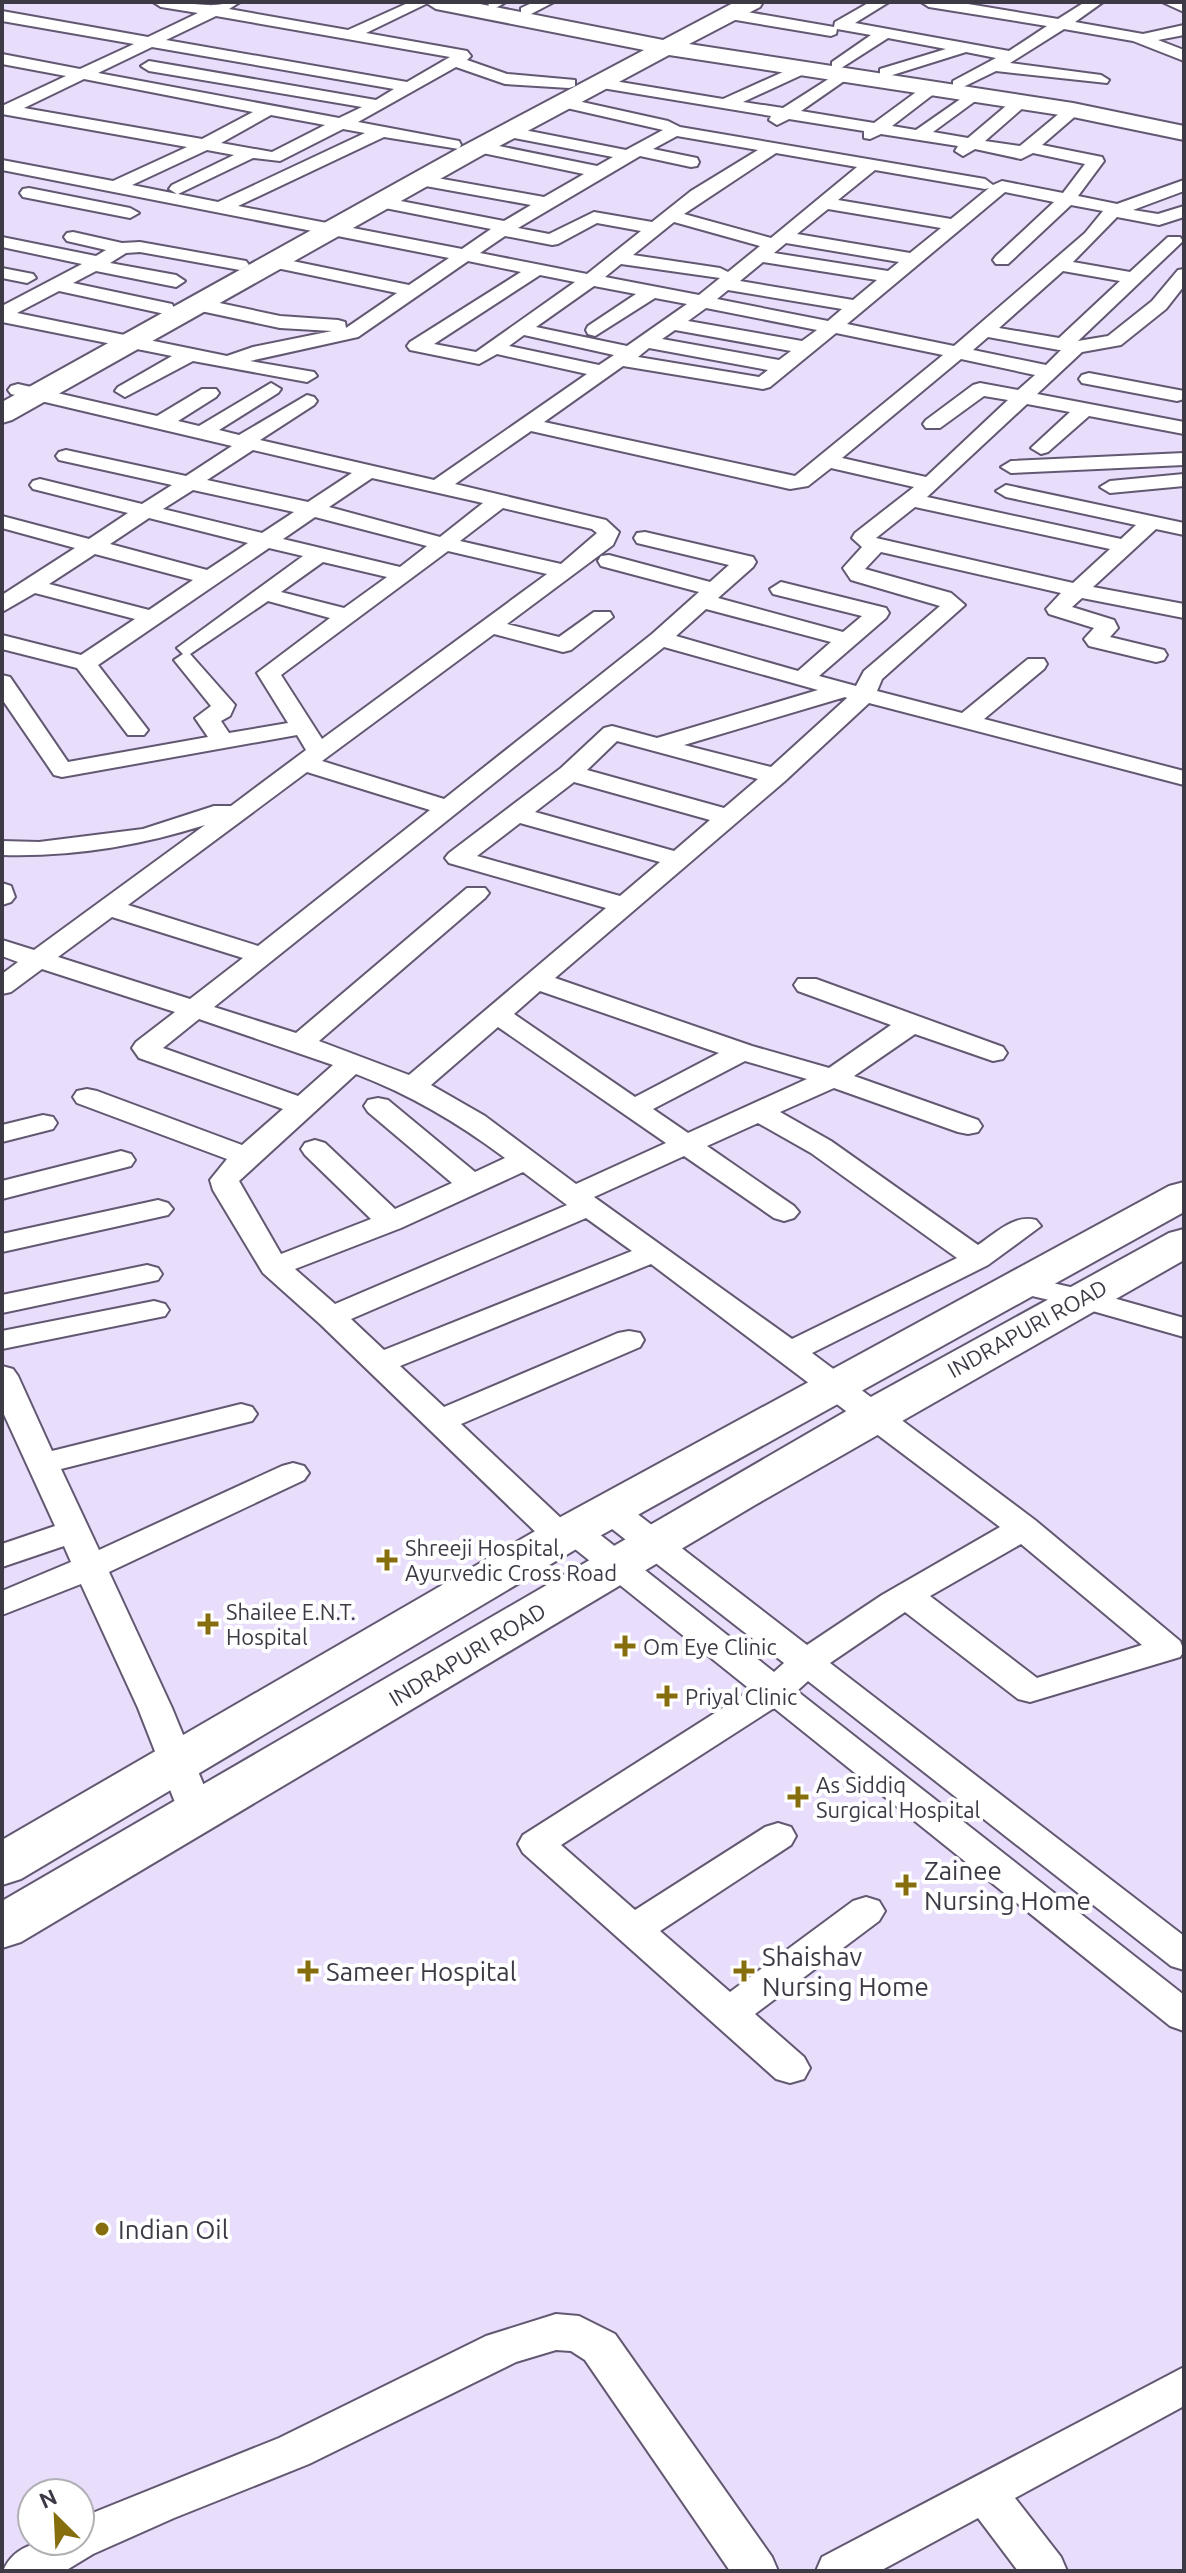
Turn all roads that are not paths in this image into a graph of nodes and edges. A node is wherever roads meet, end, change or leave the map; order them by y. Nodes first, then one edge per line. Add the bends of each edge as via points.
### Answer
1 (161, 2) edge
2 (232, 2) edge
3 (422, 2) edge
4 (436, 2) edge
5 (879, 2) edge
6 (929, 2) edge
7 (1013, 2) edge
8 (1095, 2) edge
9 (1170, 2) edge
10 (492, 3) edge
11 (953, 4) edge
12 (736, 5) edge
13 (536, 6) edge
14 (1184, 7) edge
15 (214, 11) junction
16 (825, 12) dead end
17 (996, 13) junction
18 (2, 16) edge
19 (855, 17) junction
20 (277, 22) junction
21 (1062, 23) junction
22 (836, 28) junction
23 (1184, 30) edge
24 (349, 35) junction
25 (893, 35) junction
26 (250, 36) dead end
27 (1144, 38) junction
28 (149, 42) junction
29 (662, 42) junction
30 (946, 44) junction
31 (967, 48) junction
32 (84, 55) dead end
33 (798, 55) junction
34 (1012, 56) junction
35 (1184, 56) edge
36 (2, 59) edge
37 (112, 60) junction
38 (454, 61) junction
39 (994, 66) junction
40 (299, 68) junction
41 (839, 70) junction
42 (886, 72) junction
43 (81, 74) junction
44 (1101, 80) dead end
45 (602, 84) junction
46 (271, 87) junction
47 (408, 87) junction
48 (15, 88) dead end
49 (929, 90) junction
50 (966, 90) junction
51 (42, 93) junction
52 (566, 103) junction
53 (1019, 103) junction
54 (239, 104) junction
55 (725, 104) junction
56 (373, 108) junction
57 (4, 110) edge
58 (269, 110) junction
59 (1073, 110) junction
60 (786, 114) junction
61 (345, 124) junction
62 (431, 124) dead end
63 (1184, 125) edge
64 (877, 129) junction
65 (383, 131) junction
66 (675, 131) junction
67 (509, 132) junction
68 (1184, 133) edge
69 (625, 135) dead end
70 (919, 135) junction
71 (745, 142) junction
72 (973, 144) junction
73 (204, 145) junction
74 (453, 145) junction
75 (479, 147) junction
76 (775, 147) junction
77 (640, 149) junction
78 (1027, 149) junction
79 (251, 153) junction
80 (837, 158) junction
81 (691, 162) dead end
82 (872, 164) junction
83 (2, 165) edge
84 (601, 172) junction
85 (734, 173) junction
86 (933, 174) junction
87 (58, 177) junction
88 (420, 180) junction
89 (850, 182) junction
90 (994, 185) junction
91 (1184, 185) edge
92 (115, 187) junction
93 (178, 189) dead end
94 (872, 191) dead end
95 (1067, 199) junction
96 (380, 202) junction
97 (546, 203) junction
98 (824, 203) junction
99 (950, 205) dead end
100 (219, 208) junction
101 (975, 208) junction
102 (1115, 210) junction
103 (1184, 211) edge
104 (130, 213) dead end
105 (436, 213) junction
106 (670, 216) junction
107 (803, 220) junction
108 (481, 222) junction
109 (307, 223) junction
110 (832, 225) dead end
111 (955, 225) junction
112 (333, 228) junction
113 (655, 228) junction
114 (505, 229) junction
115 (59, 234) dead end
116 (905, 237) dead end
117 (388, 239) junction
118 (1174, 241) dead end
119 (2, 242) edge
120 (934, 242) junction
121 (122, 248) junction
122 (296, 248) junction
123 (434, 248) junction
124 (765, 251) junction
125 (327, 254) dead end
126 (465, 255) junction
127 (617, 258) junction
128 (913, 259) junction
129 (1002, 260) dead end
130 (273, 262) junction
131 (96, 264) junction
132 (240, 265) junction
133 (1059, 265) junction
134 (404, 269) dead end
135 (536, 270) junction
136 (2, 273) edge
137 (1184, 274) edge
138 (435, 275) junction
139 (892, 277) junction
140 (27, 278) dead end
141 (722, 278) junction
142 (1132, 278) junction
143 (176, 281) dead end
144 (589, 281) junction
145 (56, 285) junction
146 (877, 290) junction
147 (412, 291) junction
148 (650, 293) junction
149 (196, 304) junction
150 (700, 304) junction
151 (1159, 305) junction
152 (857, 306) junction
153 (478, 307) junction
154 (165, 308) junction
155 (1184, 309) edge
156 (2, 315) edge
157 (528, 323) junction
158 (672, 324) junction
159 (360, 327) junction
160 (832, 327) junction
161 (595, 330) dead end
162 (984, 331) junction
163 (118, 338) junction
164 (1070, 346) junction
165 (494, 348) junction
166 (807, 348) junction
167 (958, 353) junction
168 (189, 355) junction
169 (625, 356) junction
170 (228, 362) junction
171 (785, 367) junction
172 (1051, 372) junction
173 (307, 376) dead end
174 (1089, 379) dead end
175 (1130, 387) junction
176 (271, 389) dead end
177 (125, 391) dead end
178 (209, 393) dead end
179 (19, 394) edge
180 (1177, 395) dead end
181 (1025, 398) junction
182 (307, 401) dead end
183 (1095, 411) junction
184 (2, 414) edge
185 (160, 423) junction
186 (528, 424) junction
187 (933, 424) dead end
188 (1184, 428) edge
189 (203, 432) junction
190 (246, 442) junction
191 (1041, 448) dead end
192 (66, 456) dead end
193 (1184, 459) edge
194 (827, 461) junction
195 (1011, 467) dead end
196 (367, 472) junction
197 (1184, 480) edge
198 (189, 484) junction
199 (930, 484) junction
200 (40, 485) dead end
201 (439, 486) junction
202 (1110, 487) dead end
203 (1006, 491) dead end
204 (912, 500) junction
205 (499, 501) junction
206 (311, 509) junction
207 (146, 512) junction
208 (2, 522) edge
209 (1152, 522) junction
210 (1184, 529) edge
211 (645, 538) dead end
212 (265, 540) junction
213 (443, 544) junction
214 (877, 544) junction
215 (94, 545) junction
216 (1126, 546) junction
217 (320, 554) junction
218 (609, 561) dead end
219 (565, 571) junction
220 (404, 575) junction
221 (211, 578) junction
222 (32, 586) junction
223 (781, 589) dead end
224 (1077, 590) junction
225 (265, 594) junction
226 (708, 595) junction
227 (2, 605) edge
228 (1184, 611) edge
229 (348, 616) junction
230 (152, 617) junction
231 (602, 617) dead end
232 (488, 626) junction
233 (660, 639) junction
234 (848, 640) junction
235 (2, 642) edge
236 (1156, 655) dead end
237 (62, 657) junction
238 (85, 663) junction
239 (1036, 664) dead end
240 (2, 669) edge
241 (802, 679) junction
242 (2, 682) edge
243 (854, 692) junction
244 (966, 722) junction
245 (303, 727) junction
246 (136, 730) dead end
247 (223, 741) junction
248 (661, 744) junction
249 (310, 756) junction
250 (570, 773) junction
251 (776, 776) junction
252 (1184, 778) edge
253 (246, 804) junction
254 (446, 807) junction
255 (516, 814) junction
256 (728, 817) junction
257 (2, 848) edge
258 (676, 859) junction
259 (2, 891) edge
260 (476, 893) dead end
261 (2, 897) edge
262 (623, 905) junction
263 (108, 907) junction
264 (2, 948) edge
265 (261, 955) junction
266 (37, 959) junction
267 (535, 980) junction
268 (807, 985) dead end
269 (2, 986) edge
270 (193, 1010) junction
271 (496, 1014) junction
272 (912, 1023) junction
273 (300, 1043) junction
274 (742, 1052) junction
275 (993, 1053) dead end
276 (352, 1063) junction
277 (833, 1078) junction
278 (413, 1086) junction
279 (87, 1097) dead end
280 (378, 1106) dead end
281 (303, 1107) junction
282 (632, 1109) junction
283 (759, 1112) junction
284 (43, 1123) dead end
285 (968, 1126) dead end
286 (2, 1134) edge
287 (687, 1145) junction
288 (315, 1149) dead end
289 (247, 1157) junction
290 (527, 1159) junction
291 (121, 1160) dead end
292 (472, 1185) junction
293 (2, 1190) edge
294 (1184, 1195) edge
295 (581, 1202) junction
296 (158, 1209) dead end
297 (784, 1212) dead end
298 (391, 1222) junction
299 (1026, 1226) dead end
300 (1184, 1242) edge
301 (2, 1243) edge
302 (655, 1252) junction
303 (978, 1259) junction
304 (274, 1267) junction
305 (147, 1274) dead end
306 (1022, 1285) junction
307 (1081, 1298) junction
308 (2, 1304) edge
309 (154, 1310) dead end
310 (331, 1317) junction
311 (1184, 1328) edge
312 (2, 1340) edge
313 (629, 1340) dead end
314 (790, 1352) junction
315 (379, 1363) junction
316 (2, 1376) edge
317 (855, 1401) junction
318 (241, 1414) dead end
319 (440, 1421) junction
320 (24, 1448) edge
321 (293, 1473) dead end
322 (581, 1526) junction
323 (1023, 1528) junction
324 (72, 1532) junction
325 (635, 1554) junction
326 (2, 1556) edge
327 (88, 1568) junction
328 (907, 1596) junction
329 (2, 1604) edge
330 (806, 1662) junction
331 (775, 1691) junction
332 (177, 1761) junction
333 (198, 1815) junction
334 (778, 1836) dead end
335 (2, 1865) edge
336 (866, 1911) dead end
337 (2, 1927) edge
338 (633, 1930) junction
339 (1184, 1956) edge
340 (728, 2014) junction
341 (1184, 2016) edge
342 (790, 2068) dead end
343 (1184, 2385) edge
344 (985, 2494) junction
345 (96, 2532) edge
346 (49, 2557) edge
347 (25, 2571) edge
348 (756, 2571) edge
349 (838, 2571) edge
350 (1045, 2571) edge

1 - 15 street
2 - 15 street
3 - 24 street
4 - 29 street
5 - 19 street
6 - 11 street
7 - 17 street
8 - 21 street
9 - 14 street
10 - 13 street
11 - 17 street
11 - 25 street
12 - 22 street
12 - 29 street
13 - 29 street
15 - 20 street
15 - 28 street
16 - 19 street
17 - 21 street
17 - 30 street
18 - 28 street
19 - 22 street
20 - 24 street
20 - 26 street
21 - 27 street
21 - 34 street
22 - 25 street
22 - 33 street
23 - 27 street
24 - 38 street via 463,55
25 - 30 street
25 - 41 street
27 - 35 street
28 - 37 street
28 - 40 street
29 - 33 street
29 - 45 street
29 - 52 street
30 - 31 street
31 - 34 street
31 - 42 street
32 - 37 street
33 - 41 street
33 - 55 street
34 - 39 street
36 - 43 street
37 - 43 street
37 - 46 street
38 - 47 street
38 - 52 street
39 - 44 street
39 - 50 street
40 - 46 street
40 - 47 street
41 - 42 street
41 - 49 street
41 - 60 street
42 - 50 street
43 - 51 street
43 - 54 street
45 - 52 street
45 - 55 street
46 - 54 street
46 - 56 street
47 - 56 street
48 - 51 street
49 - 50 street
49 - 64 street
50 - 53 street
50 - 63 street via 1096,105
50 - 70 street
51 - 57 street
52 - 66 street
52 - 67 street
52 - 74 street
53 - 59 street
53 - 72 street
54 - 58 street
55 - 60 street
56 - 61 street
56 - 62 street
57 - 73 street
58 - 61 street
58 - 73 street
59 - 68 street
59 - 78 street
60 - 64 street
60 - 71 street
61 - 65 street
61 - 79 street via 276,156
64 - 70 street
64 - 80 street
65 - 74 street
65 - 100 street
66 - 71 street
66 - 77 street
67 - 75 street
67 - 77 street
69 - 77 street
70 - 72 street
71 - 76 street
72 - 78 street
72 - 86 street
73 - 79 street
73 - 92 street
74 - 109 street
75 - 84 street
75 - 88 street
76 - 80 street
76 - 85 street
77 - 81 street
77 - 84 street
78 - 90 street
78 - 95 street via 1096,161
79 - 93 street
80 - 82 street
82 - 86 street
82 - 89 street
83 - 87 street
84 - 97 street
85 - 89 street via 794,161
85 - 106 street
86 - 90 street
87 - 92 street
87 - 104 street via 22,192
88 - 96 street
88 - 97 street
89 - 94 street
89 - 98 street
90 - 95 street
90 - 101 street
91 - 102 street
92 - 100 street
95 - 102 street
95 - 129 street
96 - 105 street
96 - 112 street
97 - 114 street
98 - 107 street
98 - 111 street
99 - 101 street
100 - 109 street
101 - 111 street
102 - 103 street via 1159,220
102 - 133 street
105 - 108 street
105 - 117 street
106 - 113 street
106 - 124 street via 709,224
107 - 110 street
107 - 124 street
108 - 114 street
108 - 123 street
109 - 112 street
109 - 132 street
111 - 120 street
112 - 117 street
112 - 122 street
113 - 114 street via 594,217 552,240
113 - 127 street
114 - 126 street
115 - 121 street
116 - 120 street
117 - 123 street
118 - 142 street
119 - 131 street
120 - 128 street
121 - 131 street
121 - 132 street
122 - 125 street
122 - 130 street
123 - 126 street
124 - 128 street
124 - 139 street
124 - 141 street
124 - 146 street
126 - 135 street
126 - 138 street
127 - 141 street
127 - 144 street
128 - 139 street
130 - 147 street
130 - 149 street
131 - 143 street
131 - 145 street
132 - 154 street
133 - 142 street
133 - 162 street
134 - 138 street
135 - 144 street
135 - 153 street
136 - 140 street
137 - 151 street
138 - 147 street
139 - 146 street
141 - 150 street
141 - 152 street
142 - 164 street
144 - 148 street
144 - 157 street
145 - 154 street
145 - 156 street
146 - 152 street
147 - 159 street
148 - 150 street
148 - 161 street
149 - 159 street via 280,322
149 - 163 street
150 - 158 street
150 - 160 street
151 - 155 street
151 - 164 street via 1114,341
152 - 160 street
153 - 157 street
153 - 165 street via 417,346 479,358
154 - 163 street
156 - 163 street
157 - 165 street
157 - 169 street
158 - 166 street
158 - 169 street
159 - 170 street via 339,337
160 - 166 street
160 - 167 street
162 - 164 street
162 - 167 street
163 - 168 street
163 - 179 street
164 - 172 street
165 - 169 street
166 - 171 street
167 - 172 street
167 - 194 street
168 - 170 street
168 - 177 street
169 - 171 street
169 - 171 street via 756,384
169 - 186 street
170 - 173 street
172 - 181 street
174 - 175 street
175 - 180 street
175 - 183 street
176 - 189 street
178 - 185 street
179 - 184 street
179 - 185 street
181 - 183 street
181 - 187 street via 975,390
181 - 199 street
182 - 190 street
183 - 188 street
183 - 191 street
185 - 189 street
186 - 194 street via 790,483 801,482
186 - 201 street
189 - 190 street
190 - 196 street
190 - 198 street
192 - 198 street
193 - 195 street
194 - 199 street
196 - 201 street
196 - 206 street
197 - 202 street
198 - 206 street
198 - 207 street
199 - 204 street
200 - 207 street
201 - 205 street
203 - 209 street
204 - 214 street via 863,538
204 - 216 street
205 - 213 street
205 - 219 street via 604,527 605,540
206 - 212 street
206 - 213 street
207 - 212 street
207 - 215 street
208 - 215 street
209 - 210 street
209 - 216 street
211 - 226 street via 745,562
212 - 217 street
212 - 221 street
213 - 219 street
213 - 220 street
214 - 224 street
214 - 243 street via 854,568 859,575 954,605
215 - 221 street
215 - 222 street
216 - 224 street
217 - 220 street
217 - 225 street
218 - 226 street
219 - 232 street
220 - 229 street
221 - 230 street
222 - 227 street
222 - 230 street
223 - 234 street via 878,613
224 - 228 street
224 - 236 street via 1059,612 1106,625 1097,641
225 - 229 street
225 - 247 street via 187,654 224,708 207,718
226 - 233 street
226 - 234 street
229 - 245 street via 268,673
230 - 238 street
231 - 232 street via 563,645
232 - 249 street
233 - 241 street
233 - 254 street
234 - 241 street
235 - 237 street
237 - 238 street
237 - 240 street
238 - 246 street
239 - 244 street
241 - 243 street
242 - 247 street via 62,770
243 - 244 street
243 - 248 street
243 - 251 street
244 - 252 street
245 - 247 street
245 - 249 street
248 - 250 street via 612,733
248 - 251 street
249 - 253 street
249 - 254 street
250 - 255 street
250 - 256 street
251 - 256 street
253 - 257 street via 146,836 39,849
253 - 263 street
254 - 265 street
255 - 258 street
255 - 262 street via 458,859
256 - 258 street
258 - 262 street
259 - 261 street
260 - 273 street
262 - 267 street
263 - 265 street
263 - 266 street
264 - 266 street
265 - 270 street
266 - 269 street
266 - 270 street
267 - 271 street
267 - 274 street
268 - 272 street
270 - 273 street
270 - 281 street via 149,1044 149,1052
271 - 278 street
271 - 282 street
272 - 275 street
272 - 277 street
273 - 276 street
274 - 277 street
274 - 282 street
276 - 278 street
276 - 281 street
277 - 283 street
277 - 285 street
278 - 290 street
279 - 289 street
280 - 292 street
281 - 289 street
282 - 287 street
283 - 287 street
283 - 303 street via 821,1147
284 - 286 street
287 - 295 street
287 - 297 street
288 - 298 street
289 - 304 street via 224,1180
290 - 292 street
290 - 295 street
291 - 293 street
292 - 298 street
294 - 306 street, INDRAPURI ROAD
295 - 302 street
295 - 310 street
296 - 301 street
298 - 304 street
299 - 303 street
300 - 307 street, INDRAPURI ROAD
302 - 314 street
302 - 315 street
303 - 314 street
304 - 310 street
305 - 308 street
306 - 307 street
306 - 317 street, INDRAPURI ROAD
307 - 311 street
307 - 317 street, INDRAPURI ROAD
309 - 312 street
310 - 315 street
313 - 319 street
314 - 317 street
315 - 319 street
316 - 320 street
317 - 322 street, INDRAPURI ROAD
317 - 323 street
317 - 325 street, INDRAPURI ROAD
318 - 320 street
319 - 322 street
320 - 324 street
321 - 327 street
322 - 325 street
322 - 332 street, INDRAPURI ROAD
323 - 328 street
323 - 328 street via 1168,1649 1030,1690
324 - 326 street
324 - 327 street
325 - 330 street
325 - 331 street
325 - 333 street, INDRAPURI ROAD
327 - 329 street
327 - 332 street
328 - 330 street
330 - 331 street
330 - 339 street
331 - 338 street via 536,1844
331 - 341 street
332 - 333 street
332 - 335 street, INDRAPURI ROAD
333 - 337 street, INDRAPURI ROAD
334 - 338 street
336 - 340 street
338 - 340 street
340 - 342 street
343 - 344 street
344 - 349 street
344 - 350 street
345 - 348 street via 294,2451 501,2349 556,2332 579,2334 600,2347
346 - 347 street

